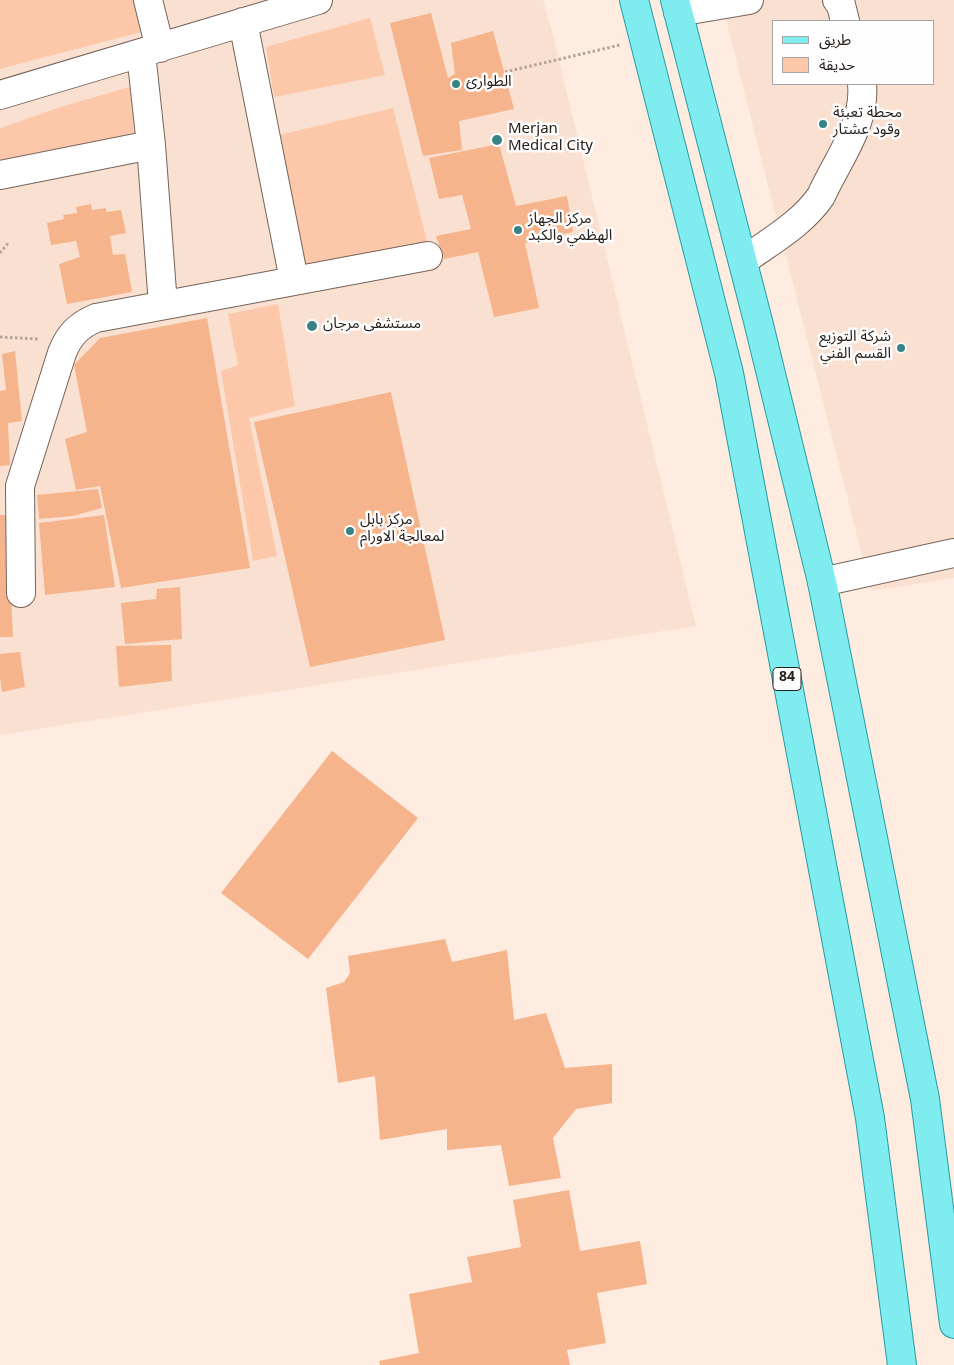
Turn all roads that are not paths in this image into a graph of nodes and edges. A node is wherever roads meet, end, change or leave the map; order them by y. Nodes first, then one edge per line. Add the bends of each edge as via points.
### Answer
1 (148, 0) edge
2 (318, 0) edge
3 (634, 0) edge
4 (749, 0) edge
5 (837, 0) edge
6 (676, 6) edge
7 (846, 20) edge
8 (243, 22) junction
9 (150, 51) junction
10 (862, 85) edge
11 (0, 95) edge
12 (151, 145) junction
13 (0, 175) edge
14 (428, 256) dead end
15 (742, 261) junction
16 (294, 280) junction
17 (163, 305) junction
18 (10, 487) edge
19 (954, 553) edge
20 (822, 582) junction
21 (21, 593) dead end
22 (954, 1324) edge
23 (902, 1365) edge

1 - 9 lane
2 - 8 lane
3 - 23 main road, 84 via 729,373 870,1118
4 - 6 lane
5 - 7 lane
6 - 15 main road
8 - 9 lane
8 - 16 lane
9 - 11 lane
9 - 12 lane
10 - 15 lane via 863,99 857,125 813,207
12 - 13 lane
12 - 17 lane
14 - 16 lane
15 - 20 main road
16 - 17 lane
17 - 18 lane via 96,318 71,335
18 - 21 lane
19 - 20 lane
20 - 22 main road via 925,1099

